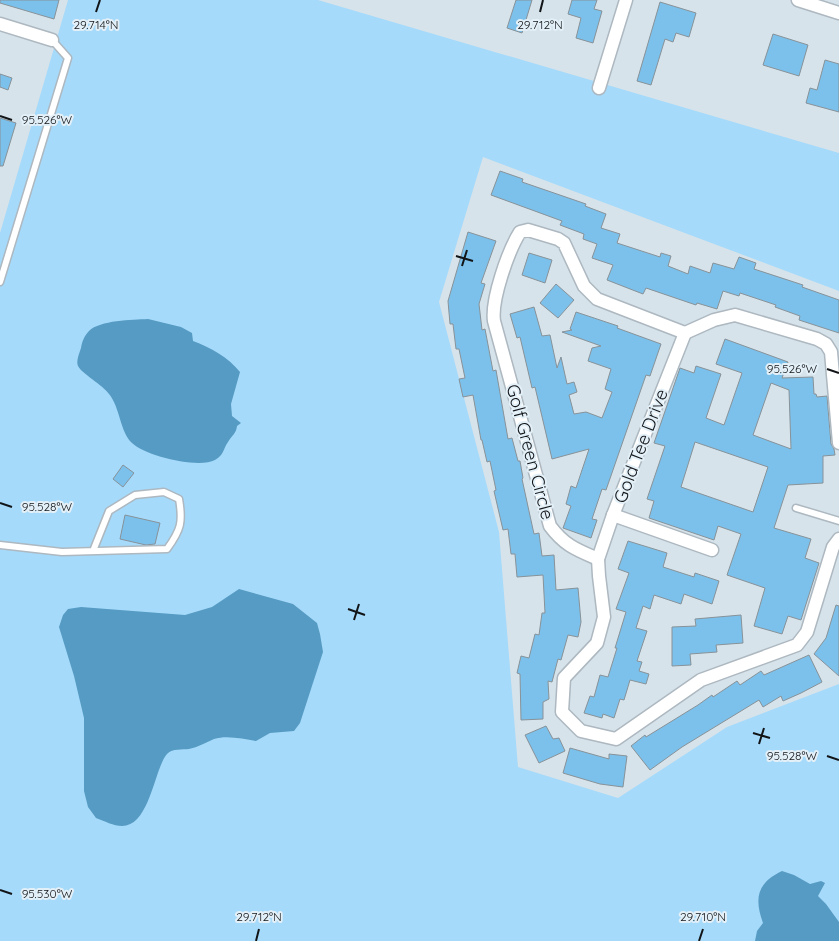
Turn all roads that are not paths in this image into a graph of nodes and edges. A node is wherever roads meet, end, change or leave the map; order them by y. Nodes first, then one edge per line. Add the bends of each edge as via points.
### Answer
1 (626, 0) edge
2 (798, 0) edge
3 (839, 12) edge
4 (0, 24) edge
5 (52, 40) joint
6 (599, 88) dead end
7 (0, 282) edge
8 (685, 333) junction
9 (839, 443) edge
10 (796, 508) dead end
11 (613, 516) junction
12 (839, 521) edge
13 (838, 540) edge
14 (0, 544) edge
15 (712, 550) dead end
16 (93, 551) junction
17 (598, 559) junction

1 - 6 street
2 - 3 street
4 - 5 street
5 - 7 lane via 68,58
8 - 9 street via 735,315 826,344 831,352
8 - 11 street, Gold Tee Drive
8 - 17 street, Golf Green Circle via 597,299 584,286 569,250 558,239 528,230 520,232 512,244 493,311 550,526 569,547
10 - 12 lane
11 - 15 street
11 - 17 street, Gold Tee Drive
13 - 17 street via 833,547 807,632 797,645 701,680 616,739 581,731 562,712 564,678 597,643 604,617
14 - 16 lane via 62,552
16 - 16 lane via 167,549 176,538 182,519 179,499 164,492 135,496 109,511

